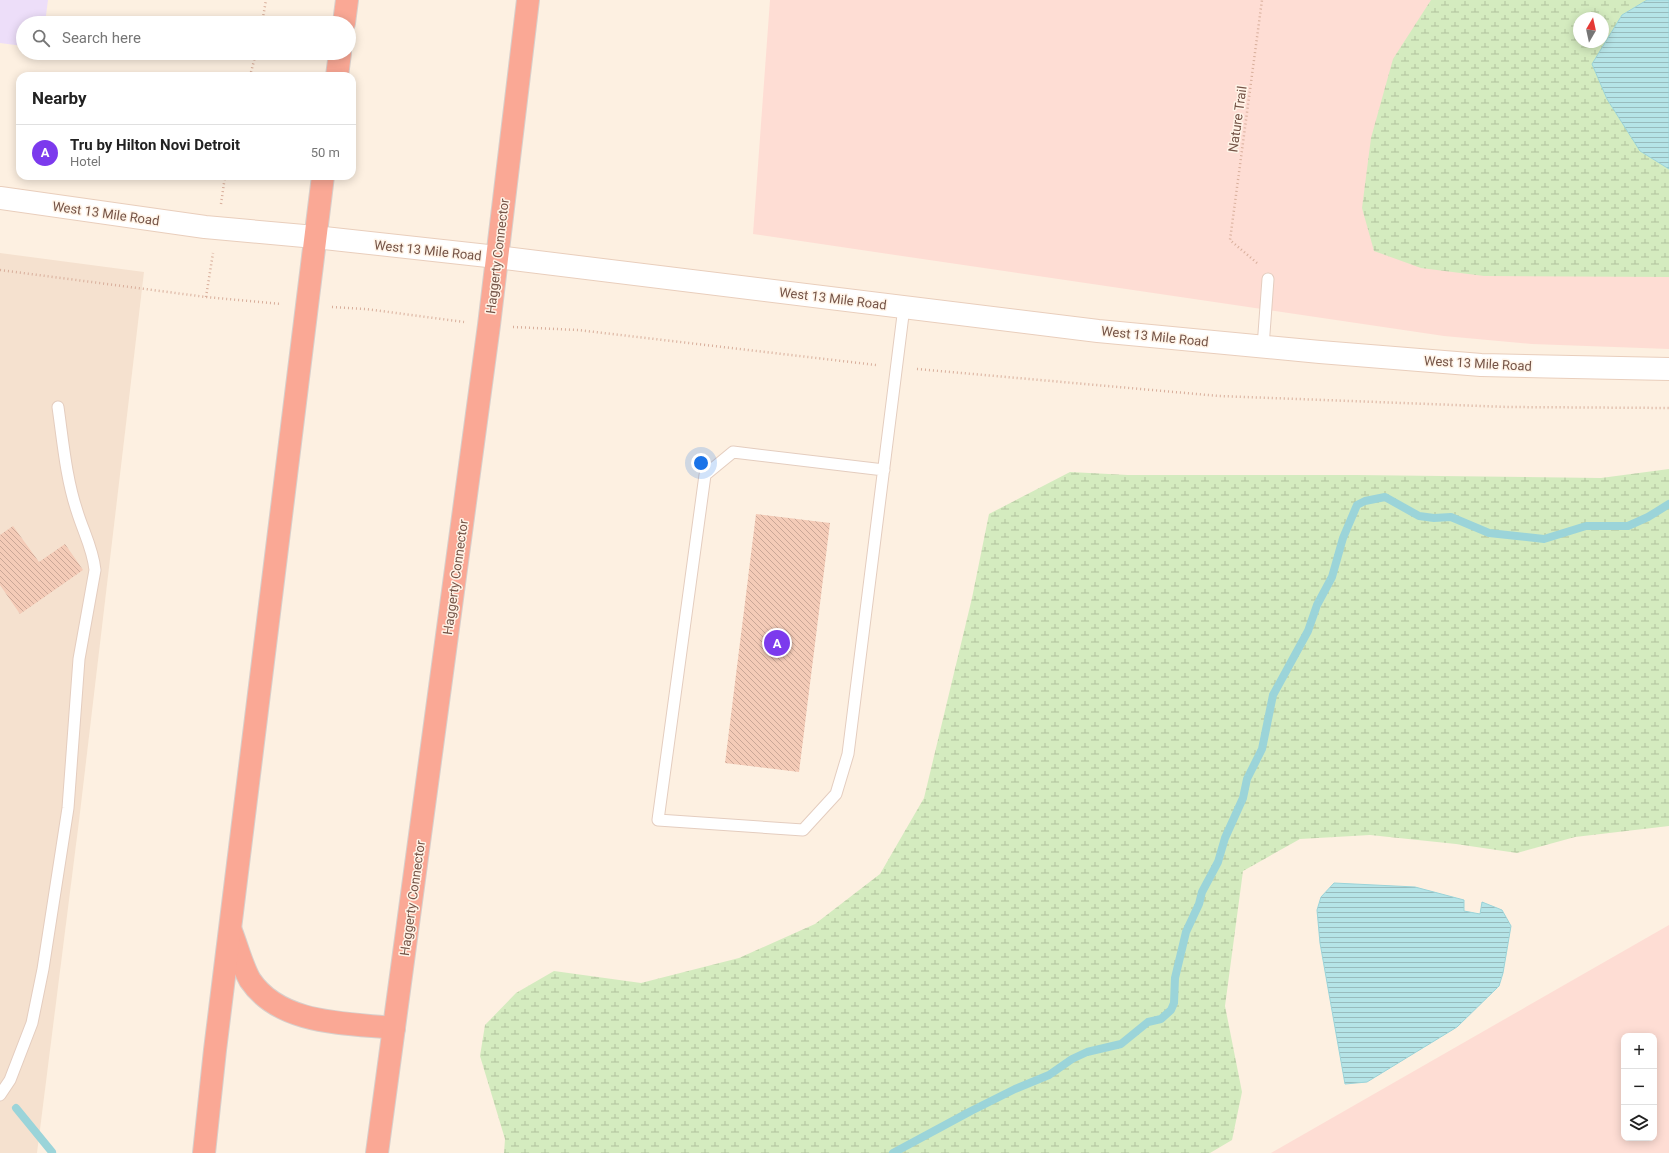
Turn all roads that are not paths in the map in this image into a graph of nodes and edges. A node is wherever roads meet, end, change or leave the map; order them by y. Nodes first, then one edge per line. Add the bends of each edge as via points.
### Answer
1 (348, 0) edge
2 (528, 0) edge
3 (345, 16) edge
4 (339, 60) edge
5 (338, 72) edge
6 (322, 180) edge
7 (0, 198) edge
8 (315, 237) junction
9 (497, 257) junction
10 (1268, 279) road end
11 (904, 307) junction
12 (1263, 347) junction
13 (1669, 369) edge
14 (58, 407) dead end
15 (884, 470) junction
16 (230, 928) junction
17 (394, 1028) junction
18 (0, 1095) edge
19 (204, 1153) edge
20 (377, 1153) edge

1 - 3 highway
2 - 9 highway, Haggerty Connector
4 - 5 highway
6 - 8 highway
7 - 8 street, West 13 Mile Road via 205,227
8 - 9 street, West 13 Mile Road
8 - 16 highway
9 - 11 street, West 13 Mile Road
9 - 17 highway, Haggerty Connector
10 - 12 lane
11 - 12 street, West 13 Mile Road via 1098,331
11 - 15 lane
12 - 13 street, West 13 Mile Road via 1481,365
14 - 18 lane via 64,454 76,510 94,558 95,570 79,659 68,808 43,969 32,1023 10,1080
15 - 15 lane via 848,754 836,794 803,830 658,820 705,475 733,452
16 - 17 highway via 250,979 266,997 298,1015 330,1022
16 - 19 highway
17 - 20 highway, Haggerty Connector

